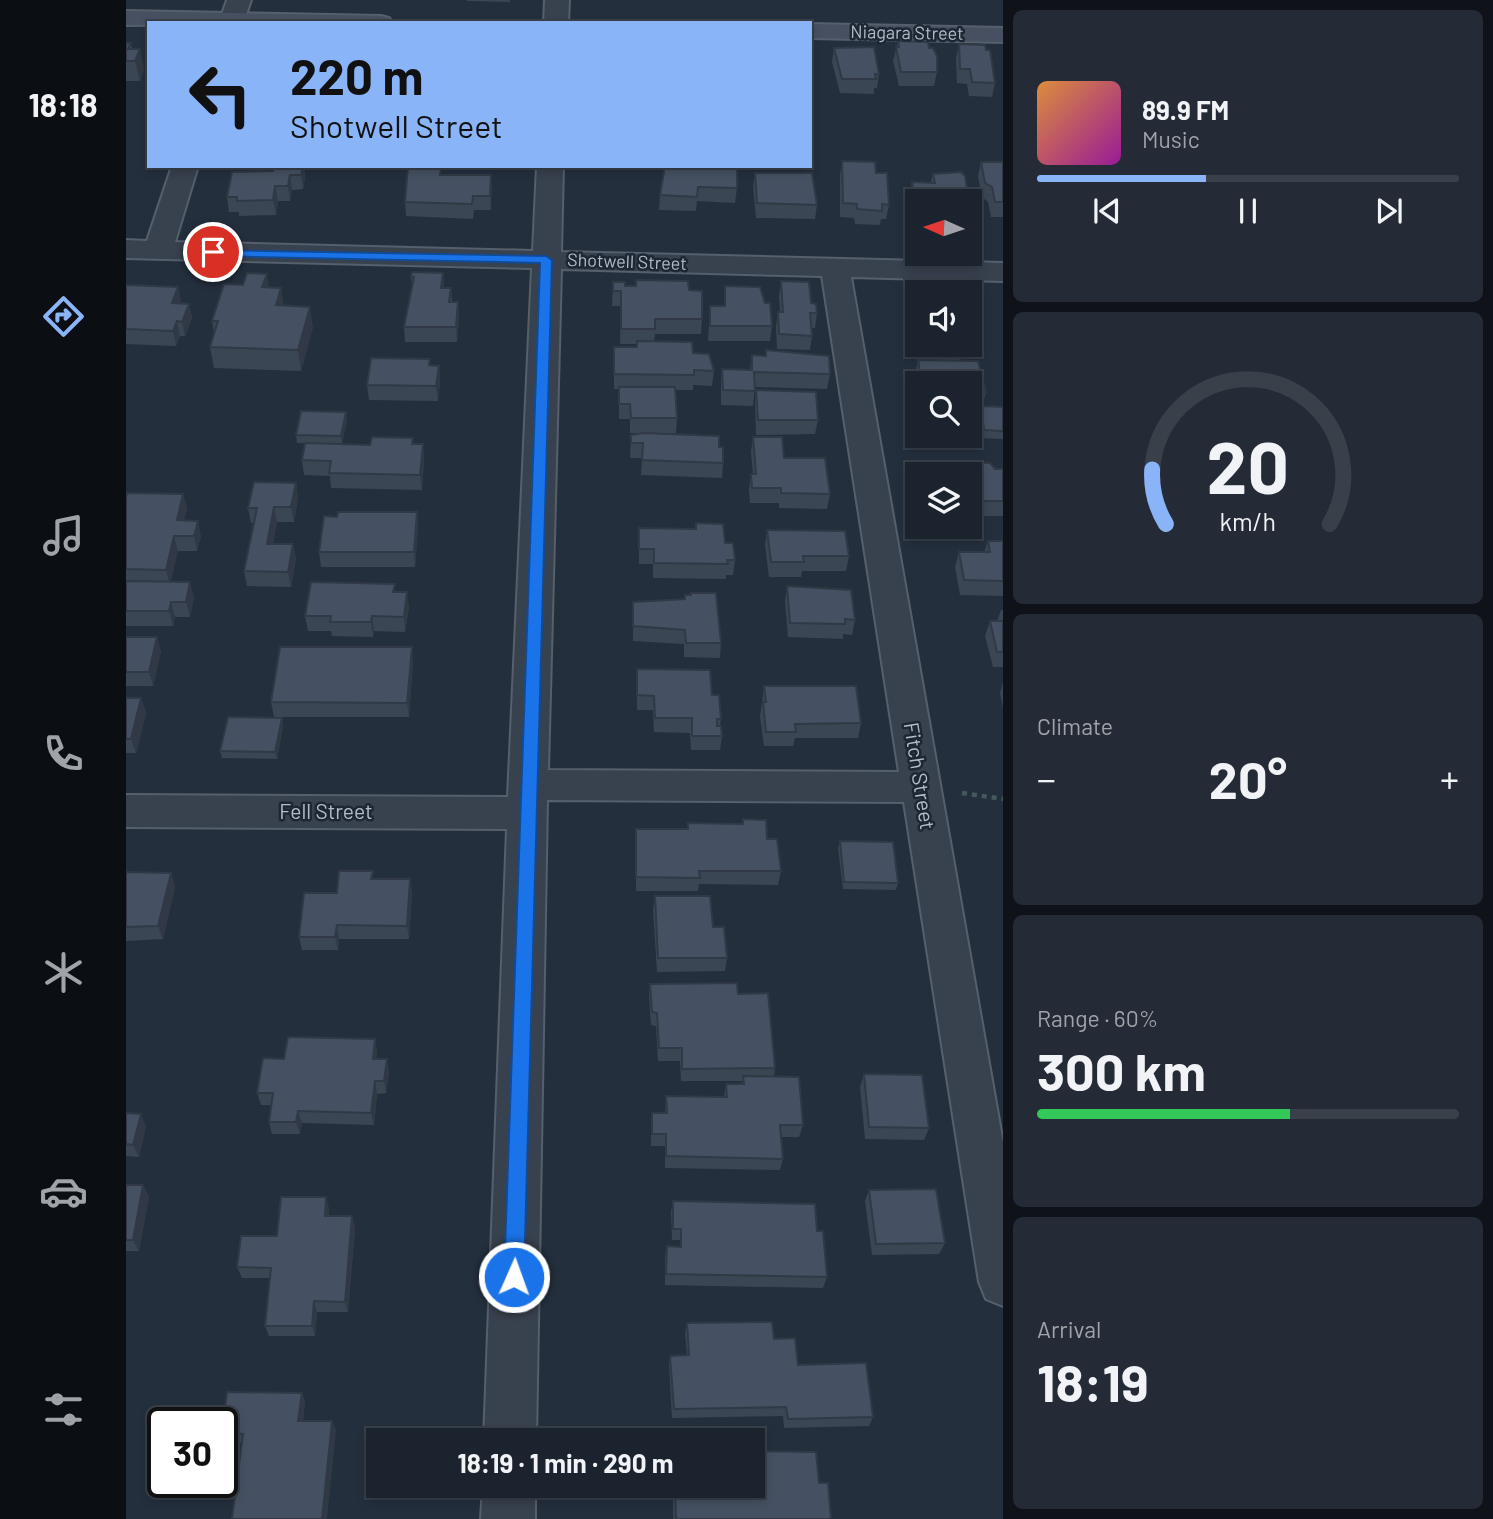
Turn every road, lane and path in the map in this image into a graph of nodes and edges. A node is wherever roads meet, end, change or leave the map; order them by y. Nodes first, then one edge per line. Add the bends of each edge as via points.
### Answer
1 (557, 0) edge
2 (234, 14) edge
3 (126, 18) edge
4 (348, 21) edge
5 (556, 21) edge
6 (812, 31) edge
7 (1003, 35) edge
8 (184, 168) edge
9 (550, 168) edge
10 (126, 250) edge
11 (158, 251) junction
12 (546, 260) junction
13 (835, 269) junction
14 (1003, 272) edge
15 (921, 787) junction
16 (527, 799) junction
17 (126, 811) edge
18 (1003, 1283) edge
19 (510, 1428) edge
20 (509, 1498) edge
21 (508, 1519) edge

1 - 5 street
2 - 3 main road
2 - 4 main road
6 - 7 main road, Niagara Street
8 - 11 street
9 - 12 street
10 - 11 street, Shotwell Street
11 - 12 street, Shotwell Street
12 - 13 street, Shotwell Street
12 - 16 street
13 - 14 street, Shotwell Street
13 - 15 street, Fitch Street
15 - 16 street, Fell Street
15 - 18 street, Fitch Street
16 - 17 street, Fell Street
16 - 19 street
20 - 21 street

